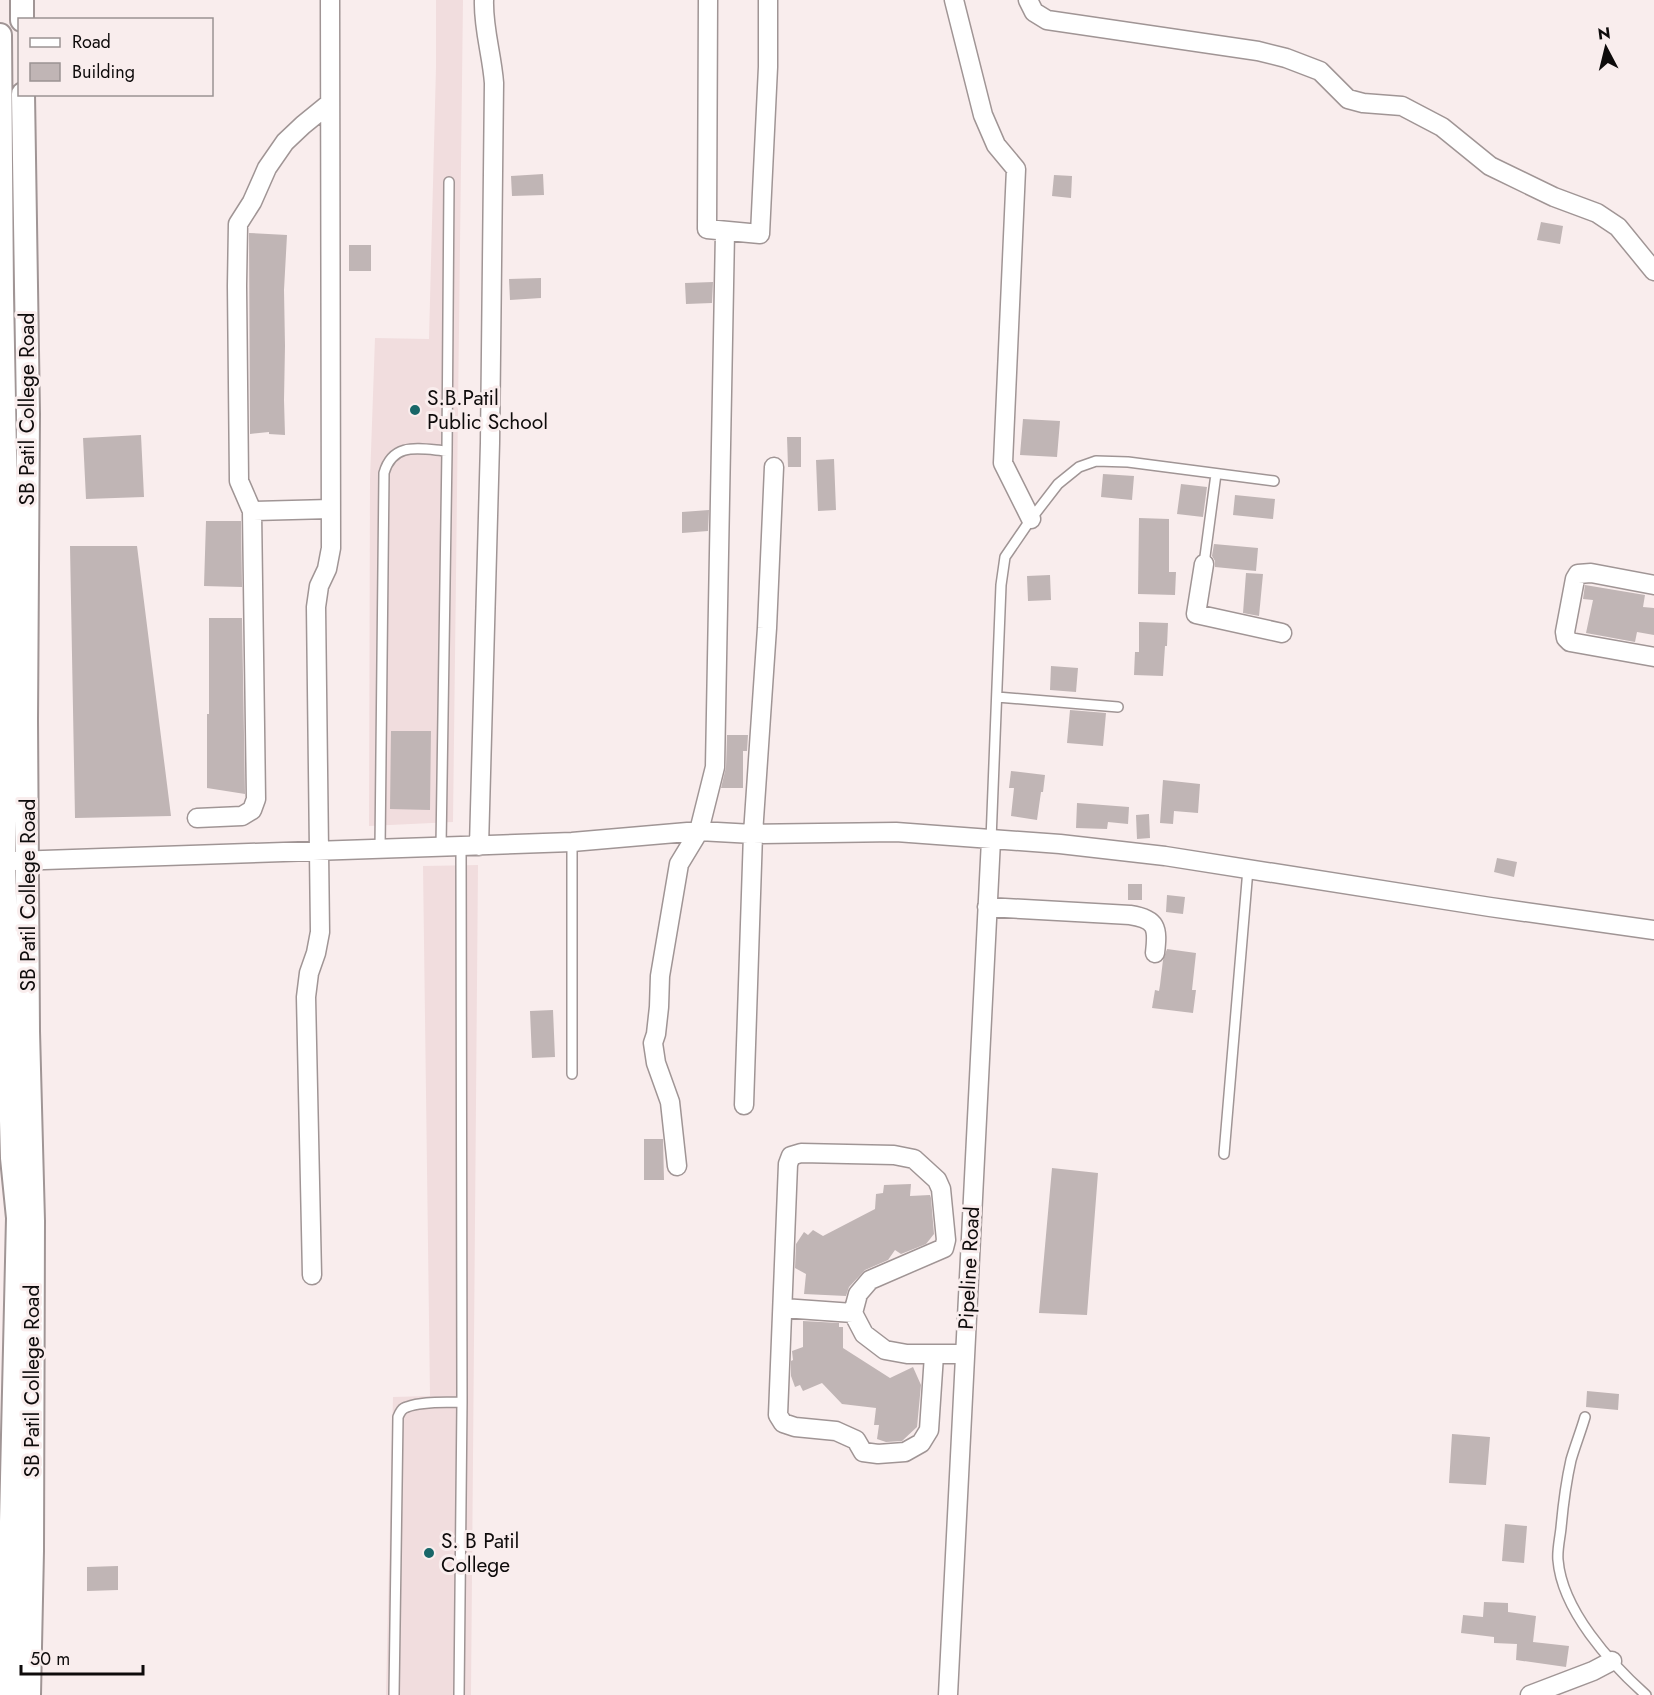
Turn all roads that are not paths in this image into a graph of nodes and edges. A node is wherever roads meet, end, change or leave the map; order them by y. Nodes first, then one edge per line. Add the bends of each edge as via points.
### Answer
1 (22, 0) edge
2 (330, 0) edge
3 (484, 0) edge
4 (708, 0) edge
5 (768, 0) edge
6 (954, 0) edge
7 (1028, 0) edge
8 (22, 18) edge
9 (0, 35) edge
10 (23, 96) edge
11 (330, 103) junction
12 (0, 107) edge
13 (449, 182) dead end
14 (0, 190) edge
15 (25, 191) junction
16 (725, 232) junction
17 (1654, 271) edge
18 (1, 318) edge
19 (447, 451) junction
20 (774, 467) dead end
21 (3, 472) edge
22 (1215, 474) junction
23 (1274, 481) dead end
24 (330, 509) junction
25 (252, 511) junction
26 (1031, 519) junction
27 (1204, 564) joint
28 (1654, 585) edge
29 (1282, 633) dead end
30 (1654, 657) edge
31 (3, 693) edge
32 (997, 697) junction
33 (1118, 707) dead end
34 (197, 818) dead end
35 (699, 831) junction
36 (753, 834) junction
37 (991, 840) junction
38 (572, 842) junction
39 (470, 846) junction
40 (441, 847) junction
41 (380, 849) junction
42 (319, 851) junction
43 (28, 860) junction
44 (2, 861) edge
45 (1248, 869) junction
46 (987, 907) junction
47 (1654, 930) edge
48 (1155, 953) dead end
49 (19, 1031) junction
50 (572, 1074) dead end
51 (744, 1105) dead end
52 (1224, 1154) dead end
53 (22, 1157) junction
54 (676, 1166) dead end
55 (312, 1275) dead end
56 (783, 1308) junction
57 (853, 1313) junction
58 (965, 1354) junction
59 (934, 1355) junction
60 (462, 1402) junction
61 (1586, 1417) dead end
62 (1612, 1661) junction
63 (7, 1695) edge
64 (29, 1695) edge
65 (394, 1695) edge
66 (459, 1695) edge
67 (948, 1695) edge
68 (1530, 1695) edge
69 (1646, 1695) edge

1 - 8 street
2 - 11 street
3 - 39 street via 494,95 490,443
4 - 16 street via 707,229
5 - 16 street via 760,234
6 - 26 street via 982,115 996,145 1016,169 1003,463
7 - 17 street via 1034,12 1047,20 1286,58 1320,71 1348,99 1402,106 1442,127 1490,166 1597,213 1618,227
9 - 12 street, SB Patil College Road
10 - 15 street, SB Patil College Road
11 - 24 street
11 - 25 street via 285,142 238,224 239,481
12 - 14 street, SB Patil College Road
13 - 19 lane
14 - 15 street
14 - 18 street, SB Patil College Road
15 - 43 street, SB Patil College Road
16 - 35 street via 715,767
18 - 21 street, SB Patil College Road
19 - 40 lane
19 - 41 lane via 397,452 387,461 384,473
20 - 36 street
21 - 31 street, SB Patil College Road via 8,612
22 - 23 lane
22 - 26 lane via 1096,461 1079,467 1058,484
22 - 27 lane
24 - 25 street
24 - 42 street via 331,548 316,607
25 - 34 street via 256,799 252,810 242,816
26 - 32 lane via 1005,557
27 - 29 street via 1196,614
28 - 30 street via 1578,574 1565,633 1570,642
31 - 44 street, SB Patil College Road
32 - 33 lane
32 - 37 lane
35 - 36 street
35 - 38 street
35 - 54 street via 679,864 653,1043 670,1102
36 - 37 street via 896,832
36 - 51 street
37 - 45 street via 1106,849
37 - 46 street, Pipeline Road
38 - 39 street
38 - 50 lane
39 - 40 street
39 - 60 lane
40 - 41 street
41 - 42 street
42 - 43 street
42 - 55 street via 320,932 306,997
43 - 44 street
43 - 49 street, SB Patil College Road
44 - 49 street, SB Patil College Road
45 - 47 street
45 - 52 lane
46 - 48 street via 1145,917 1157,935
46 - 58 street, Pipeline Road
49 - 53 street, SB Patil College Road
53 - 63 street, SB Patil College Road
53 - 64 street, SB Patil College Road via 33,1221
56 - 57 street
56 - 57 street via 791,1156 894,1155 915,1159 941,1189 944,1248 870,1280 858,1294
56 - 59 street via 778,1415 783,1423 795,1427 836,1431 856,1440 863,1452 905,1452 921,1443 929,1430
57 - 59 street via 864,1334 885,1350
58 - 59 street
58 - 67 street, Pipeline Road
60 - 65 lane via 406,1407 398,1417
60 - 66 lane
61 - 62 lane via 1571,1460 1558,1559 1570,1602
62 - 68 street
62 - 69 lane

